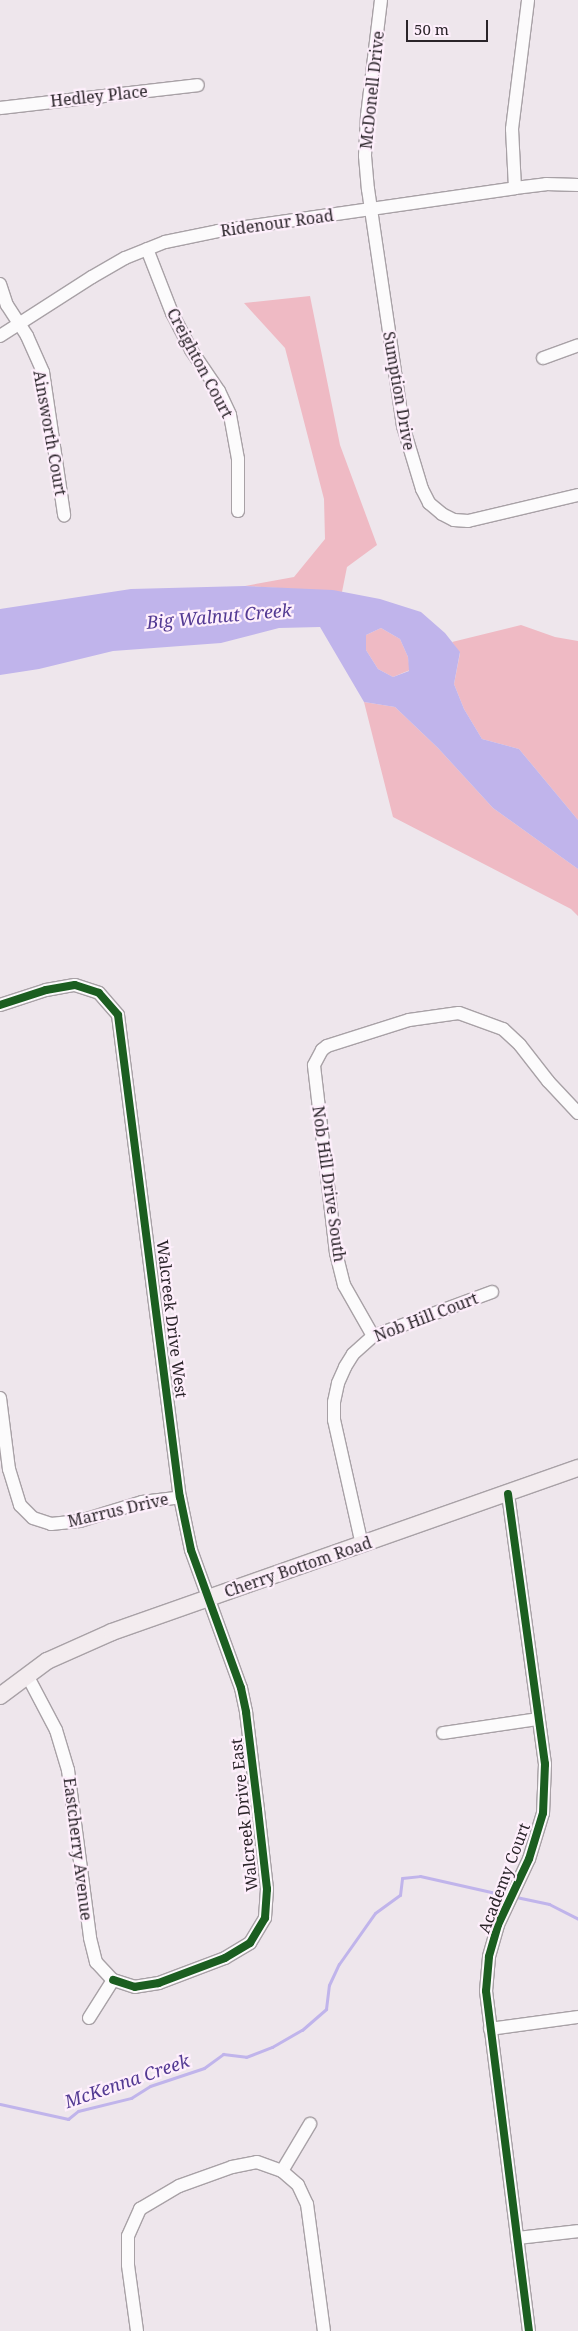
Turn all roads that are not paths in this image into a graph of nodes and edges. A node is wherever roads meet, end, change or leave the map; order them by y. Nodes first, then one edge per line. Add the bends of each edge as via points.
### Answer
1 (381, 0) edge
2 (528, 0) edge
3 (198, 85) dead end
4 (0, 108) edge
5 (578, 185) edge
6 (515, 188) junction
7 (371, 209) junction
8 (147, 248) junction
9 (0, 284) edge
10 (20, 324) junction
11 (0, 336) edge
12 (578, 346) edge
13 (543, 358) dead end
14 (578, 496) edge
15 (238, 511) dead end
16 (64, 515) dead end
17 (0, 1005) edge
18 (578, 1113) edge
19 (492, 1292) dead end
20 (373, 1336) junction
21 (0, 1398) edge
22 (578, 1468) edge
23 (508, 1494) junction
24 (180, 1496) junction
25 (362, 1544) junction
26 (209, 1598) junction
27 (27, 1675) junction
28 (0, 1696) edge
29 (538, 1719) junction
30 (444, 1733) dead end
31 (113, 1980) junction
32 (578, 2017) edge
33 (89, 2018) dead end
34 (490, 2029) junction
35 (310, 2124) dead end
36 (282, 2171) junction
37 (578, 2231) edge
38 (517, 2238) junction
39 (137, 2331) edge
40 (324, 2331) edge
41 (528, 2331) edge

1 - 7 street, McDonell Drive via 365,156
2 - 6 street via 512,129
3 - 4 street, Hedley Place
5 - 6 street, Ridenour Road via 546,184
6 - 7 street, Ridenour Road
7 - 8 street, Ridenour Road via 218,231
7 - 14 street, Sumption Drive via 403,426 416,471 430,503 454,520 468,521
8 - 10 street, Ridenour Road via 92,277
8 - 15 street, Creighton Court via 176,320 230,415 238,458
9 - 10 street, Ainsworth Court via 7,305
10 - 11 street, Ridenour Road
10 - 16 street, Ainsworth Court via 42,372
12 - 13 street
17 - 24 street, Walcreek Drive West via 46,990 75,985 99,993 118,1015
18 - 20 street, Nob Hill Drive South via 503,1029 460,1012 409,1020 327,1046 318,1056 314,1073 336,1252 344,1285
19 - 20 street, Nob Hill Court
20 - 25 street, Nob Hill Court via 353,1354 345,1367 334,1402 337,1439
21 - 24 street, Marrus Drive via 9,1469 20,1505 33,1518 50,1524 80,1521 142,1502
22 - 23 main road, Cherry Bottom Road
23 - 25 main road, Cherry Bottom Road
23 - 29 street, Academy Court
24 - 26 street, Walcreek Drive West via 191,1550
25 - 26 main road, Cherry Bottom Road
26 - 27 main road, Cherry Bottom Road via 112,1632 47,1661
26 - 31 street, Walcreek Drive East via 231,1656 246,1712 267,1888 265,1918 250,1943 225,1958 159,1983 135,1987
27 - 28 main road, Cherry Bottom Road
27 - 31 street, Eastcherry Avenue via 56,1730 68,1770 90,1938 96,1962
29 - 30 street
29 - 34 street, Academy Court via 545,1764 543,1813 529,1859 507,1906 489,1957 486,1992
31 - 33 street
32 - 34 street
34 - 38 street, Academy Court
35 - 36 street
36 - 39 street via 257,2162 232,2167 179,2186 140,2209 128,2236 128,2266
36 - 40 street via 298,2185 307,2204
37 - 38 street
38 - 41 street, Academy Court

